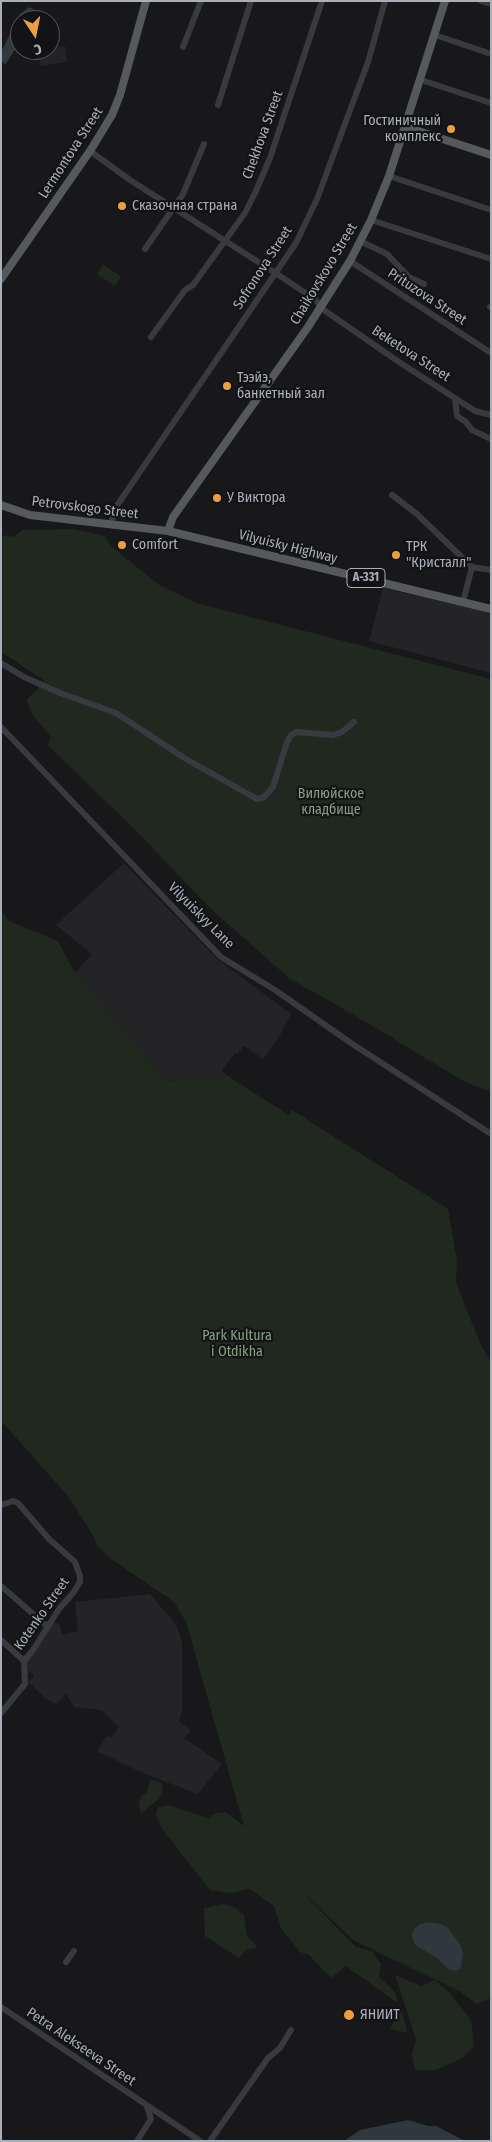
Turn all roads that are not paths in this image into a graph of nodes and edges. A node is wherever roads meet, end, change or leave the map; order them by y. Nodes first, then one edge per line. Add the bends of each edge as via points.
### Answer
1 (146, 1) edge
2 (201, 1) edge
3 (251, 1) edge
4 (322, 1) edge
5 (385, 1) edge
6 (445, 1) edge
7 (481, 1) edge
8 (491, 4) edge
9 (434, 35) junction
10 (183, 47) dead end
11 (491, 54) edge
12 (420, 80) junction
13 (491, 102) edge
14 (218, 105) dead end
15 (406, 127) junction
16 (204, 144) dead end
17 (90, 151) junction
18 (491, 155) edge
19 (389, 176) junction
20 (175, 208) junction
21 (491, 210) edge
22 (371, 220) junction
23 (225, 239) junction
24 (360, 241) junction
25 (145, 249) dead end
26 (491, 259) edge
27 (350, 261) junction
28 (277, 274) junction
29 (1, 279) edge
30 (424, 284) dead end
31 (321, 308) junction
32 (151, 337) dead end
33 (491, 353) edge
34 (455, 398) junction
35 (491, 415) edge
36 (491, 439) edge
37 (392, 495) dead end
38 (1, 505) edge
39 (111, 523) junction
40 (168, 531) junction
41 (472, 567) junction
42 (491, 570) edge
43 (463, 602) junction
44 (491, 608) edge
45 (1, 663) edge
46 (354, 722) dead end
47 (1, 727) edge
48 (491, 1134) edge
49 (1, 1505) edge
50 (1, 1586) edge
51 (48, 1627) junction
52 (1, 1640) edge
53 (24, 1661) junction
54 (1, 1713) edge
55 (74, 1951) dead end
56 (66, 1962) dead end
57 (1, 2007) edge
58 (291, 2030) dead end
59 (147, 2107) junction
60 (165, 2118) junction
61 (149, 2123) junction
62 (137, 2141) edge
63 (200, 2141) edge
64 (210, 2141) edge

1 - 17 main road, Lermontova Street via 120,95
2 - 10 street
3 - 14 street
4 - 23 street, Chekhova Street via 270,158 245,213
5 - 28 street, Sofronova Street via 368,62 318,199
6 - 9 main road, Chaikovskovo Street
7 - 8 street
9 - 11 street
9 - 12 main road, Chaikovskovo Street
12 - 13 street
12 - 15 main road, Chaikovskovo Street
15 - 18 main road
15 - 19 main road, Chaikovskovo Street
16 - 20 street
17 - 20 street, Beketova Street
17 - 29 main road, Lermontova Street
19 - 21 street
19 - 22 main road, Chaikovskovo Street
20 - 23 street, Beketova Street
20 - 25 street
22 - 24 main road, Chaikovskovo Street
22 - 26 street
23 - 28 street, Beketova Street
23 - 32 street, Chekhova Street
24 - 27 main road, Chaikovskovo Street
24 - 30 street via 388,254 409,278
27 - 31 main road, Chaikovskovo Street
27 - 33 street, Prituzova Street
28 - 31 street, Beketova Street via 316,300
28 - 39 street, Sofronova Street via 116,507
31 - 34 street, Beketova Street
31 - 40 main road, Chaikovskovo Street via 172,517
34 - 35 street, Beketova Street via 475,411
34 - 36 street via 457,416 472,430
37 - 41 street via 418,514
38 - 39 main road, Petrovskogo Street / А-331 via 30,515
39 - 40 main road, Petrovskogo Street / А-331
40 - 43 main road, Vilyuisky Highway / А-331
41 - 42 street
41 - 43 street
43 - 44 main road, Vilyuisky Highway / А-331
45 - 46 street via 60,693 116,713 186,759 257,799 264,797 273,787 291,734 333,735
47 - 48 street, Vilyuiskyy Lane via 221,957
49 - 51 street, Kotenko Street via 18,1503 79,1570 80,1582
50 - 51 street
51 - 53 street, Kotenko Street
52 - 53 street
53 - 54 street, Kotenko Street via 25,1684
55 - 56 street
57 - 59 street, Petra Alekseeva Street
58 - 64 street
59 - 60 street, Petra Alekseeva Street
59 - 61 street via 151,2115
60 - 61 street
60 - 63 street, Petra Alekseeva Street
61 - 62 street

